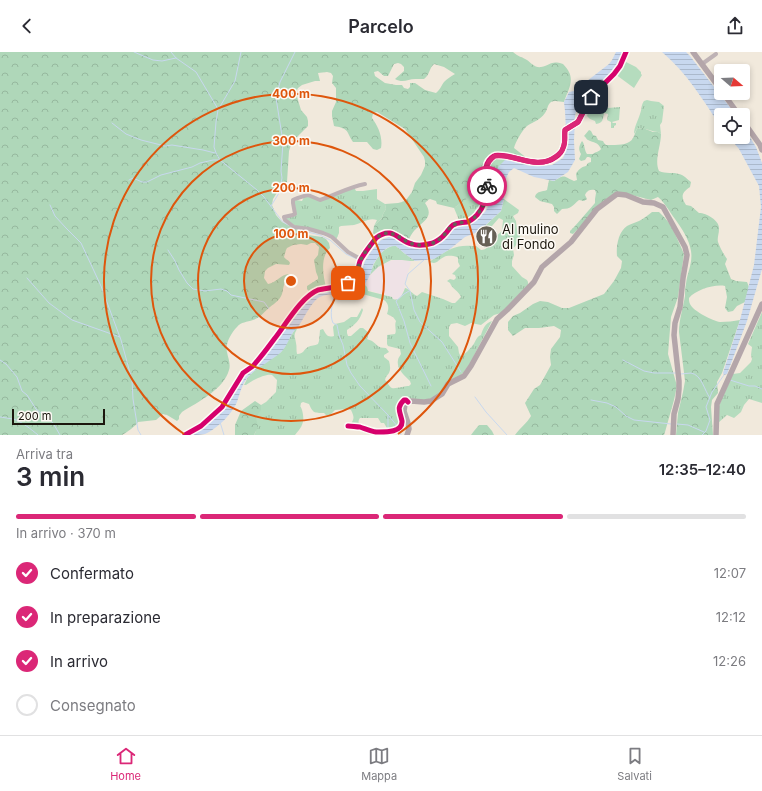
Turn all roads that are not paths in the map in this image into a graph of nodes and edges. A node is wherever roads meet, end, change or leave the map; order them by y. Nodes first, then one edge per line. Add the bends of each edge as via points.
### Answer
1 (626, 52) edge
2 (693, 52) edge
3 (716, 54) dead end
4 (702, 64) junction
5 (714, 80) edge
6 (750, 131) edge
7 (762, 150) edge
8 (365, 184) dead end
9 (361, 260) junction
10 (762, 304) edge
11 (408, 402) junction
12 (348, 426) dead end
13 (185, 435) edge
14 (408, 435) edge
15 (673, 435) edge
16 (716, 435) edge

1 - 9 street via 614,74 591,97 578,122 566,129 563,149 551,160 527,162 495,156 486,166 487,186 484,204 469,222 455,224 442,238 427,245 411,244 392,233 383,234 376,238
2 - 4 main road
3 - 4 street
4 - 5 main road
6 - 7 main road
8 - 9 street via 342,190 320,200 306,195 295,199 292,203 296,214 284,217 294,227 332,237
9 - 13 street via 356,276 350,282 315,292 300,305 253,366 243,373 222,407 201,426
10 - 16 main road via 717,404
11 - 12 street via 404,400 400,406 402,423 398,429 375,432
11 - 14 main road via 404,406 404,411
11 - 15 main road via 431,401 442,394 448,384 464,376 497,319 534,282 542,267 571,242 597,209 617,194 621,194 663,207 687,255 674,335 680,385

